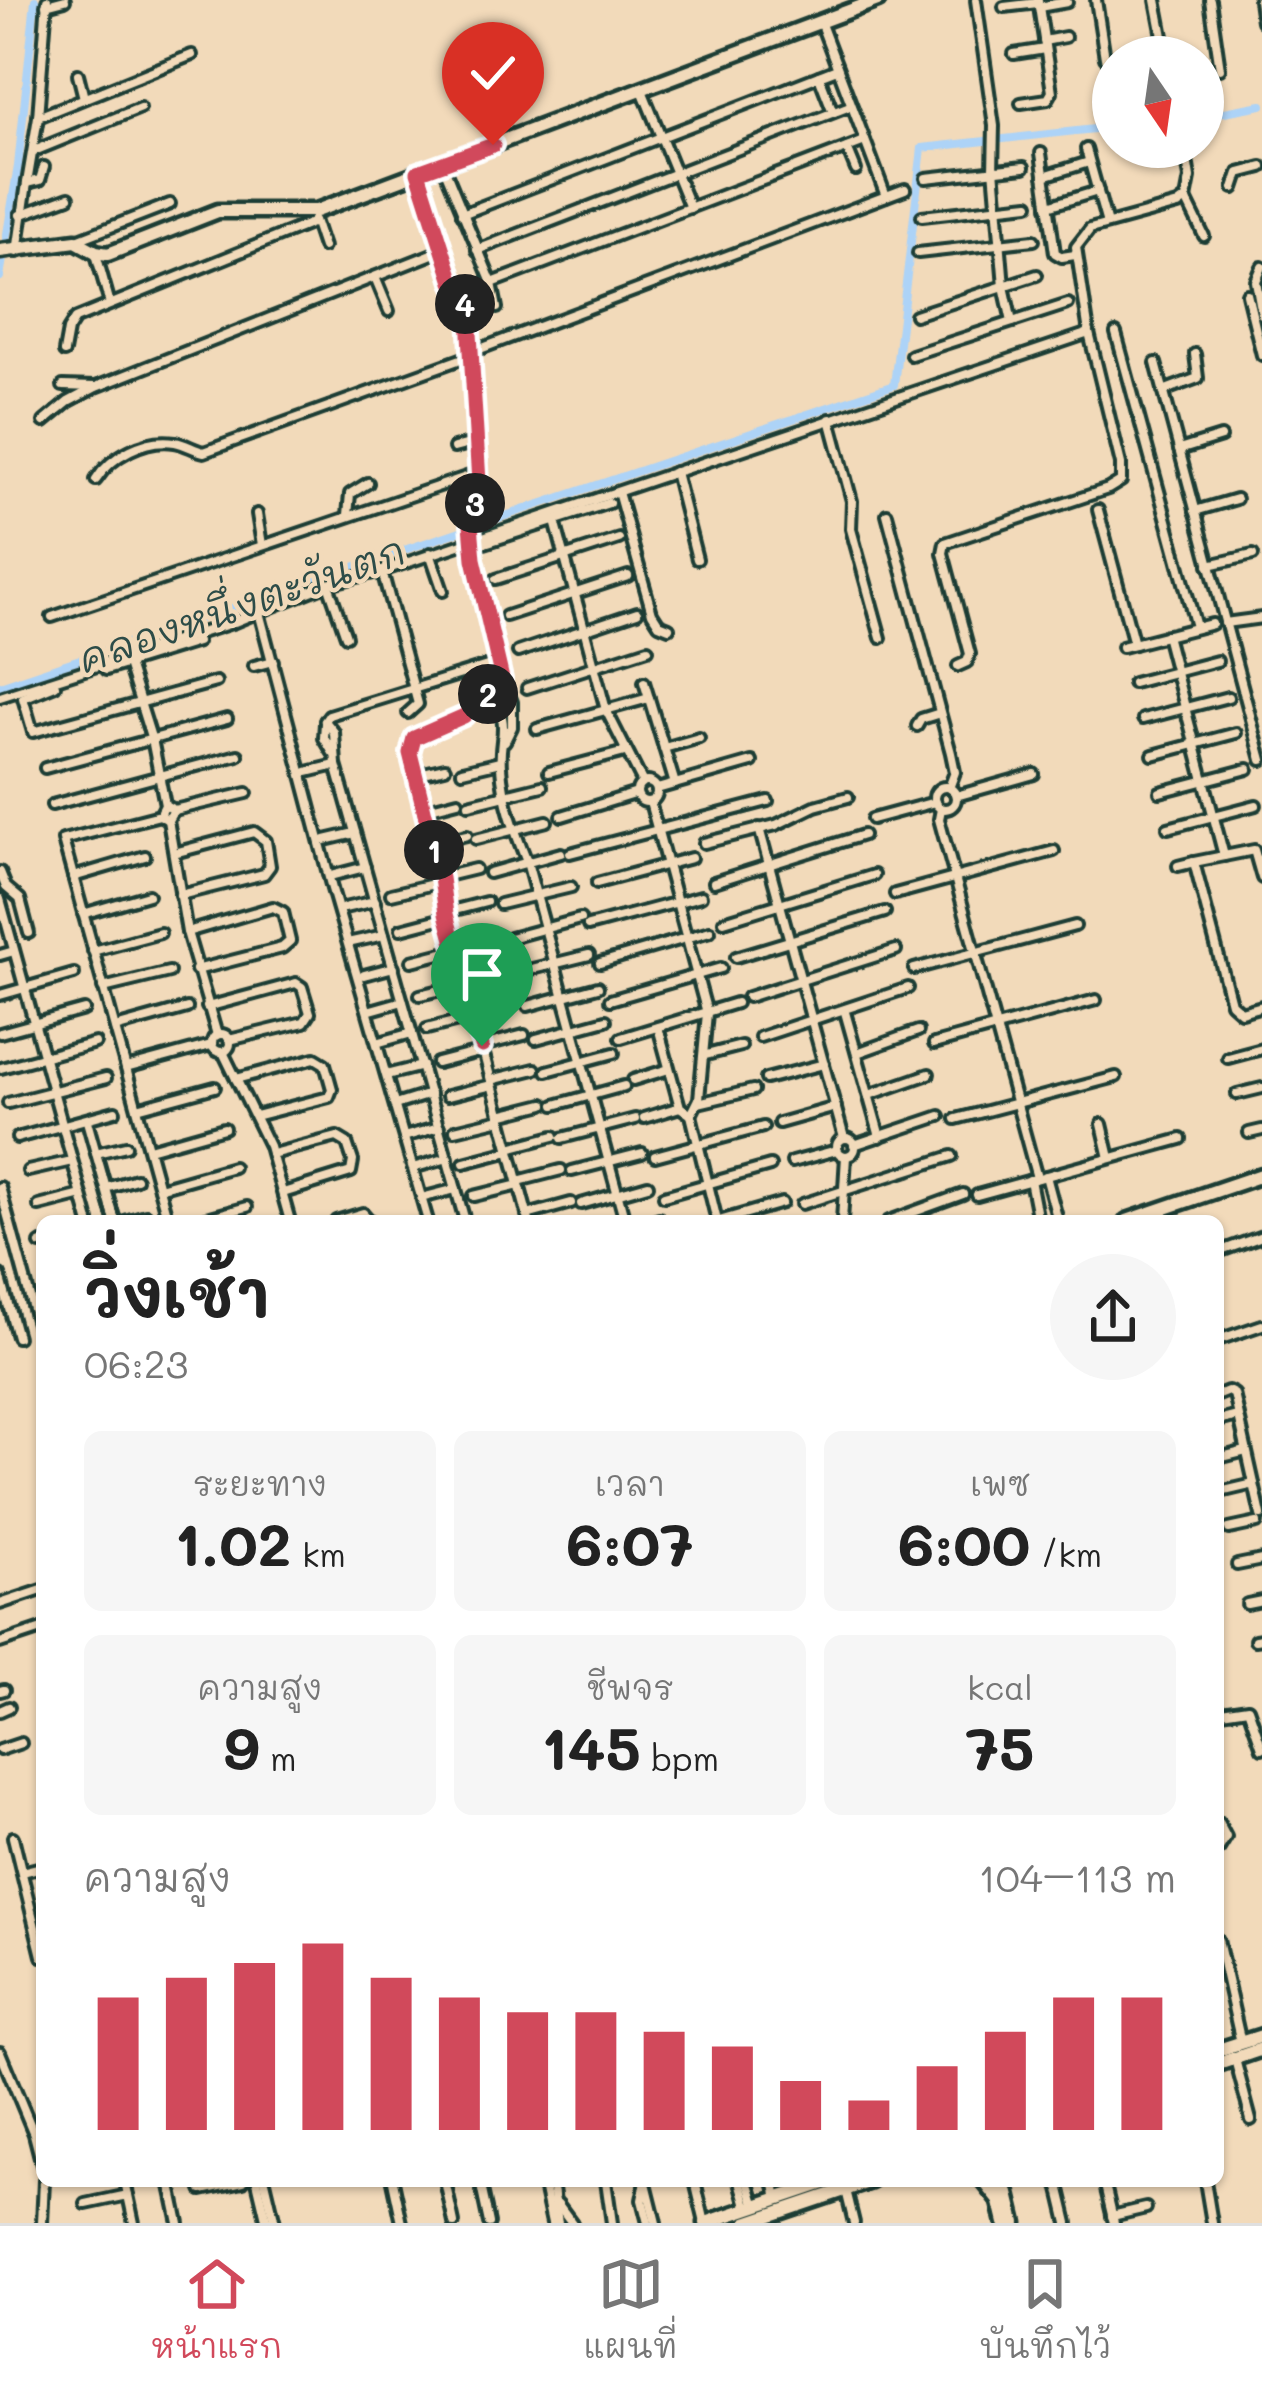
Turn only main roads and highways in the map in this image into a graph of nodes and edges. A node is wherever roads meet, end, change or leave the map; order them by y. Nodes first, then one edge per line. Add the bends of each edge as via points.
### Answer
1 (874, 1) edge
2 (10, 251) edge
3 (1261, 1181) edge
4 (1147, 1215) edge
5 (1168, 1215) edge
6 (1262, 2036) edge
7 (1224, 2048) edge
8 (1262, 2049) edge
9 (1224, 2062) edge
10 (812, 2187) edge
11 (852, 2187) edge
12 (989, 2187) edge
13 (997, 2187) edge
14 (1006, 2187) edge
15 (1000, 2200) junction
16 (755, 2217) edge
17 (705, 2223) edge
18 (1005, 2223) edge
19 (1015, 2223) edge

1 - 2 main road via 313,217 208,214 108,254 76,241
3 - 4 main road
3 - 5 main road
6 - 7 main road
8 - 9 main road
10 - 16 main road via 778,2198
11 - 16 main road
12 - 15 main road
13 - 15 main road
14 - 19 main road
15 - 18 main road
16 - 17 main road

